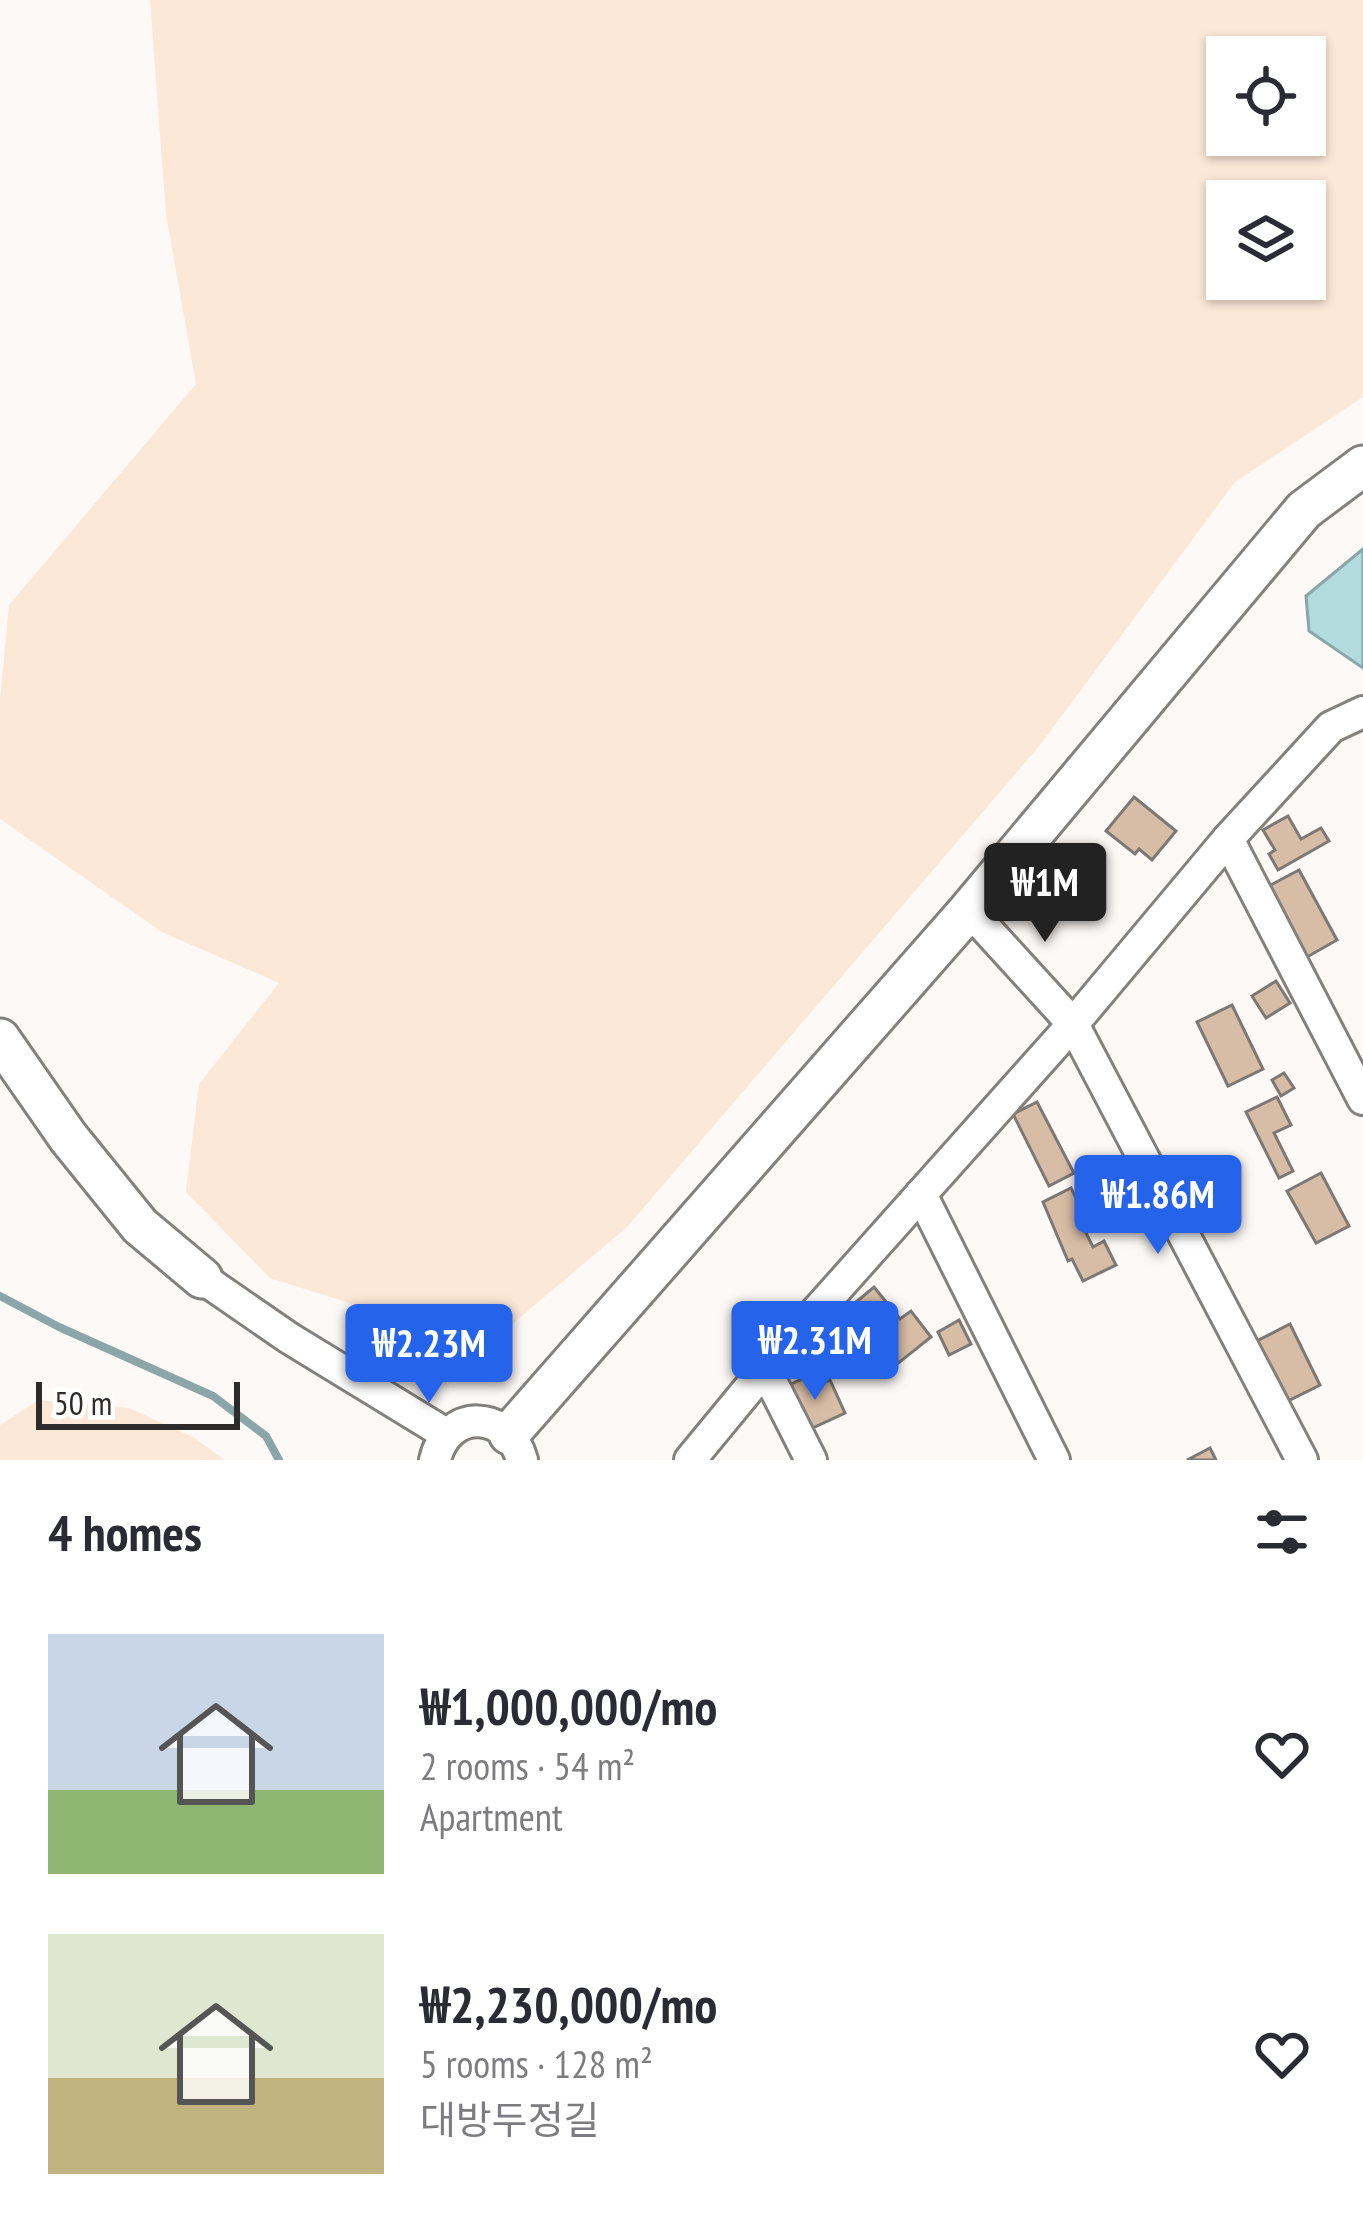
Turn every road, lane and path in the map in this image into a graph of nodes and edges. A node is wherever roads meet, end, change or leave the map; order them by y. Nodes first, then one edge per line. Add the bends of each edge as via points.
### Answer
1 (1363, 466) edge
2 (1363, 712) edge
3 (1228, 839) junction
4 (969, 910) junction
5 (1073, 1024) junction
6 (0, 1040) edge
7 (1363, 1099) edge
8 (921, 1194) junction
9 (202, 1278) joint
10 (765, 1369) junction
11 (441, 1447) edge
12 (516, 1447) edge
13 (690, 1460) edge
14 (811, 1460) edge
15 (1054, 1460) edge
16 (1302, 1460) edge

1 - 4 street via 1304,510
2 - 3 street via 1331,728
3 - 5 street
3 - 7 street
4 - 5 street
4 - 12 street
5 - 8 street
5 - 16 street
6 - 9 street via 140,1226
8 - 10 street
8 - 15 street
9 - 11 street
10 - 13 street
10 - 14 street
11 - 12 street via 471,1422 485,1422

